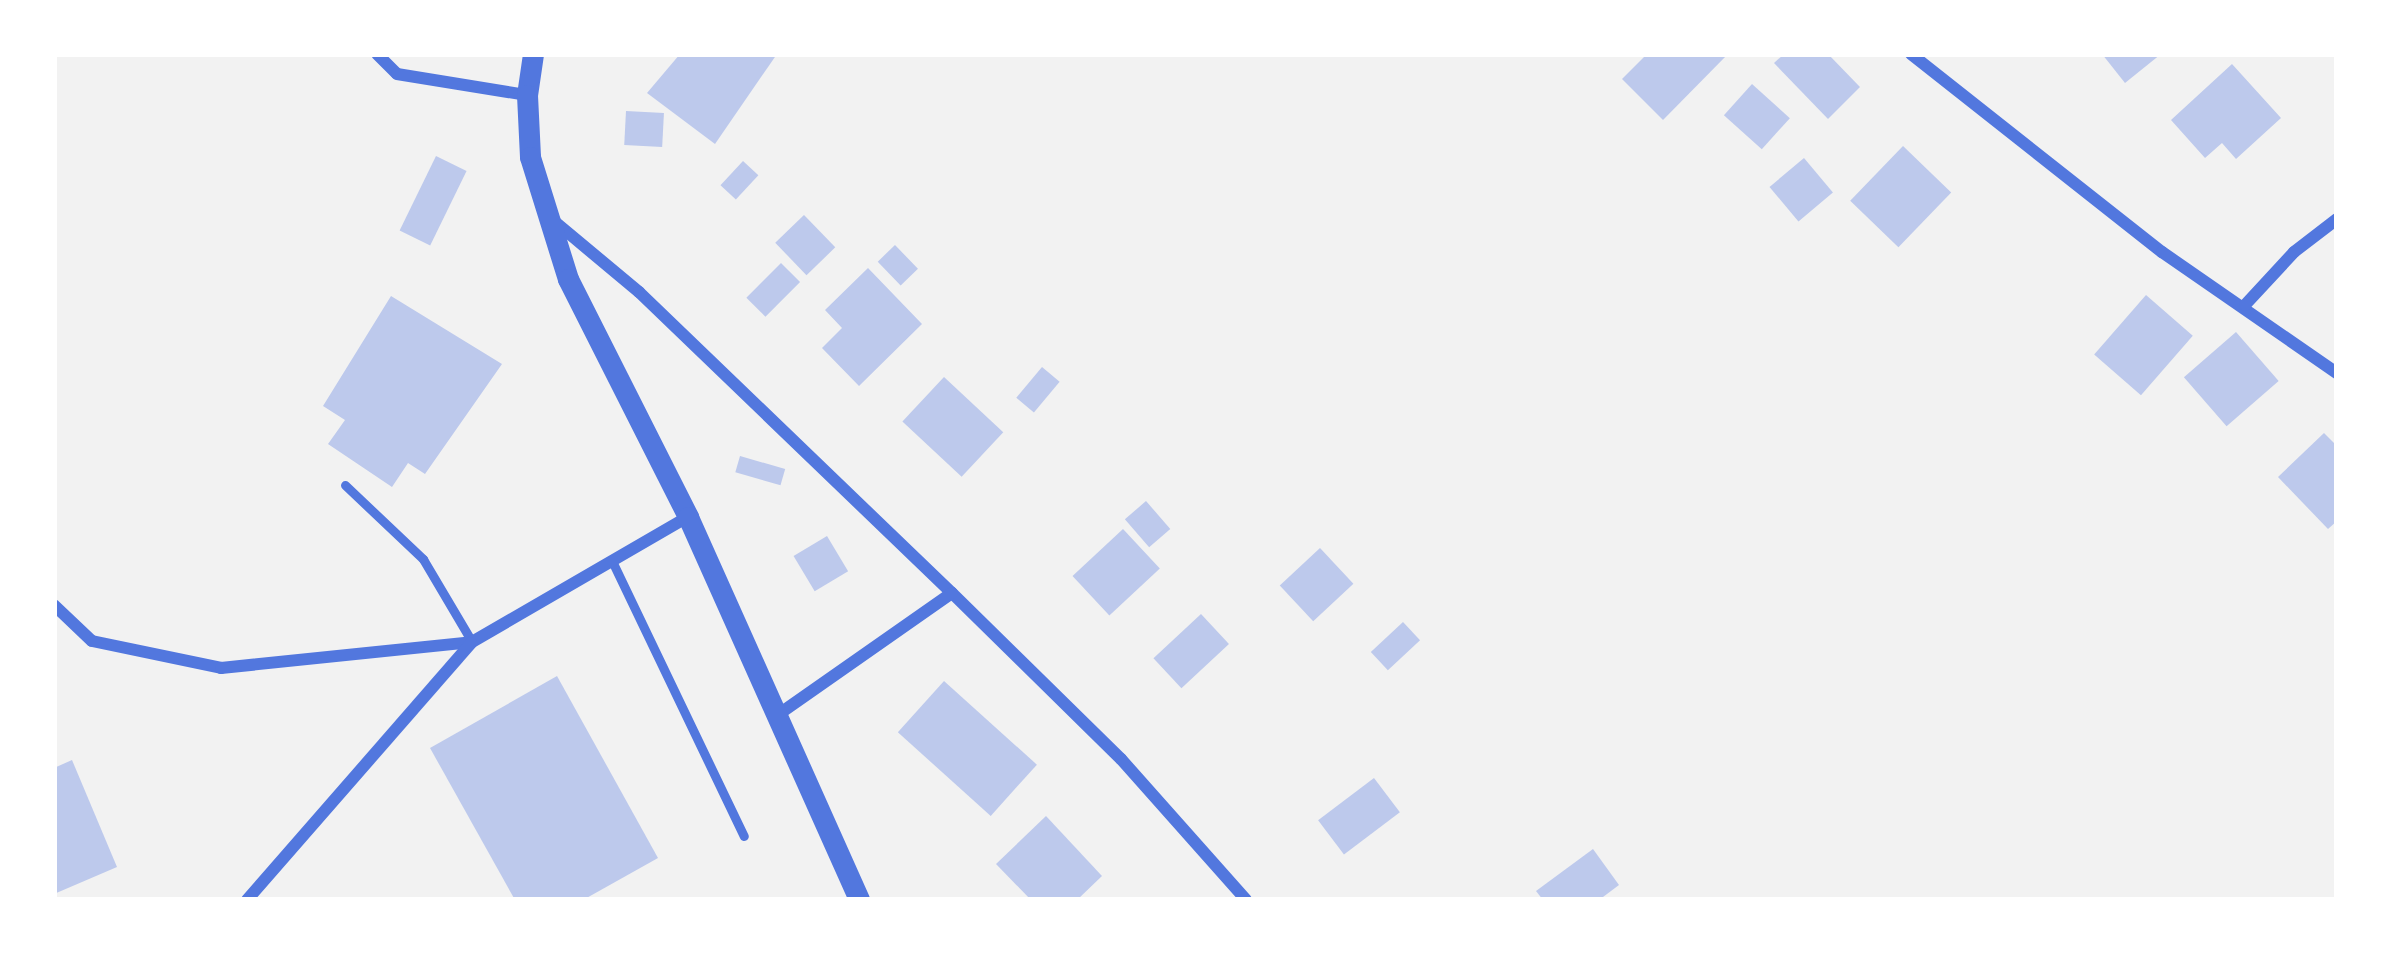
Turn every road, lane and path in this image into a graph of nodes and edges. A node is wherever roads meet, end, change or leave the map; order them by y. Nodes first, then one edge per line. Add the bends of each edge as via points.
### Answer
1 (376, 54) edge
2 (533, 54) edge
3 (1911, 54) edge
4 (527, 94) junction
5 (546, 214) junction
6 (2337, 219) edge
7 (2245, 305) junction
8 (2337, 373) edge
9 (345, 485) dead end
10 (688, 517) junction
11 (612, 561) junction
12 (952, 593) junction
13 (54, 605) edge
14 (472, 642) junction
15 (779, 714) junction
16 (744, 836) dead end
17 (247, 900) edge
18 (859, 900) edge
19 (1246, 900) edge

1 - 4 street via 397,74
2 - 4 street
3 - 7 street via 2162,252
4 - 5 street via 530,157
5 - 10 street via 568,279
5 - 12 street via 640,292
6 - 7 street
7 - 8 street
9 - 14 lane via 423,559
10 - 11 street
10 - 15 street
11 - 14 street
11 - 16 lane
12 - 15 street
12 - 19 street via 1121,759
13 - 14 street via 92,641 221,668
14 - 17 street
15 - 18 street

